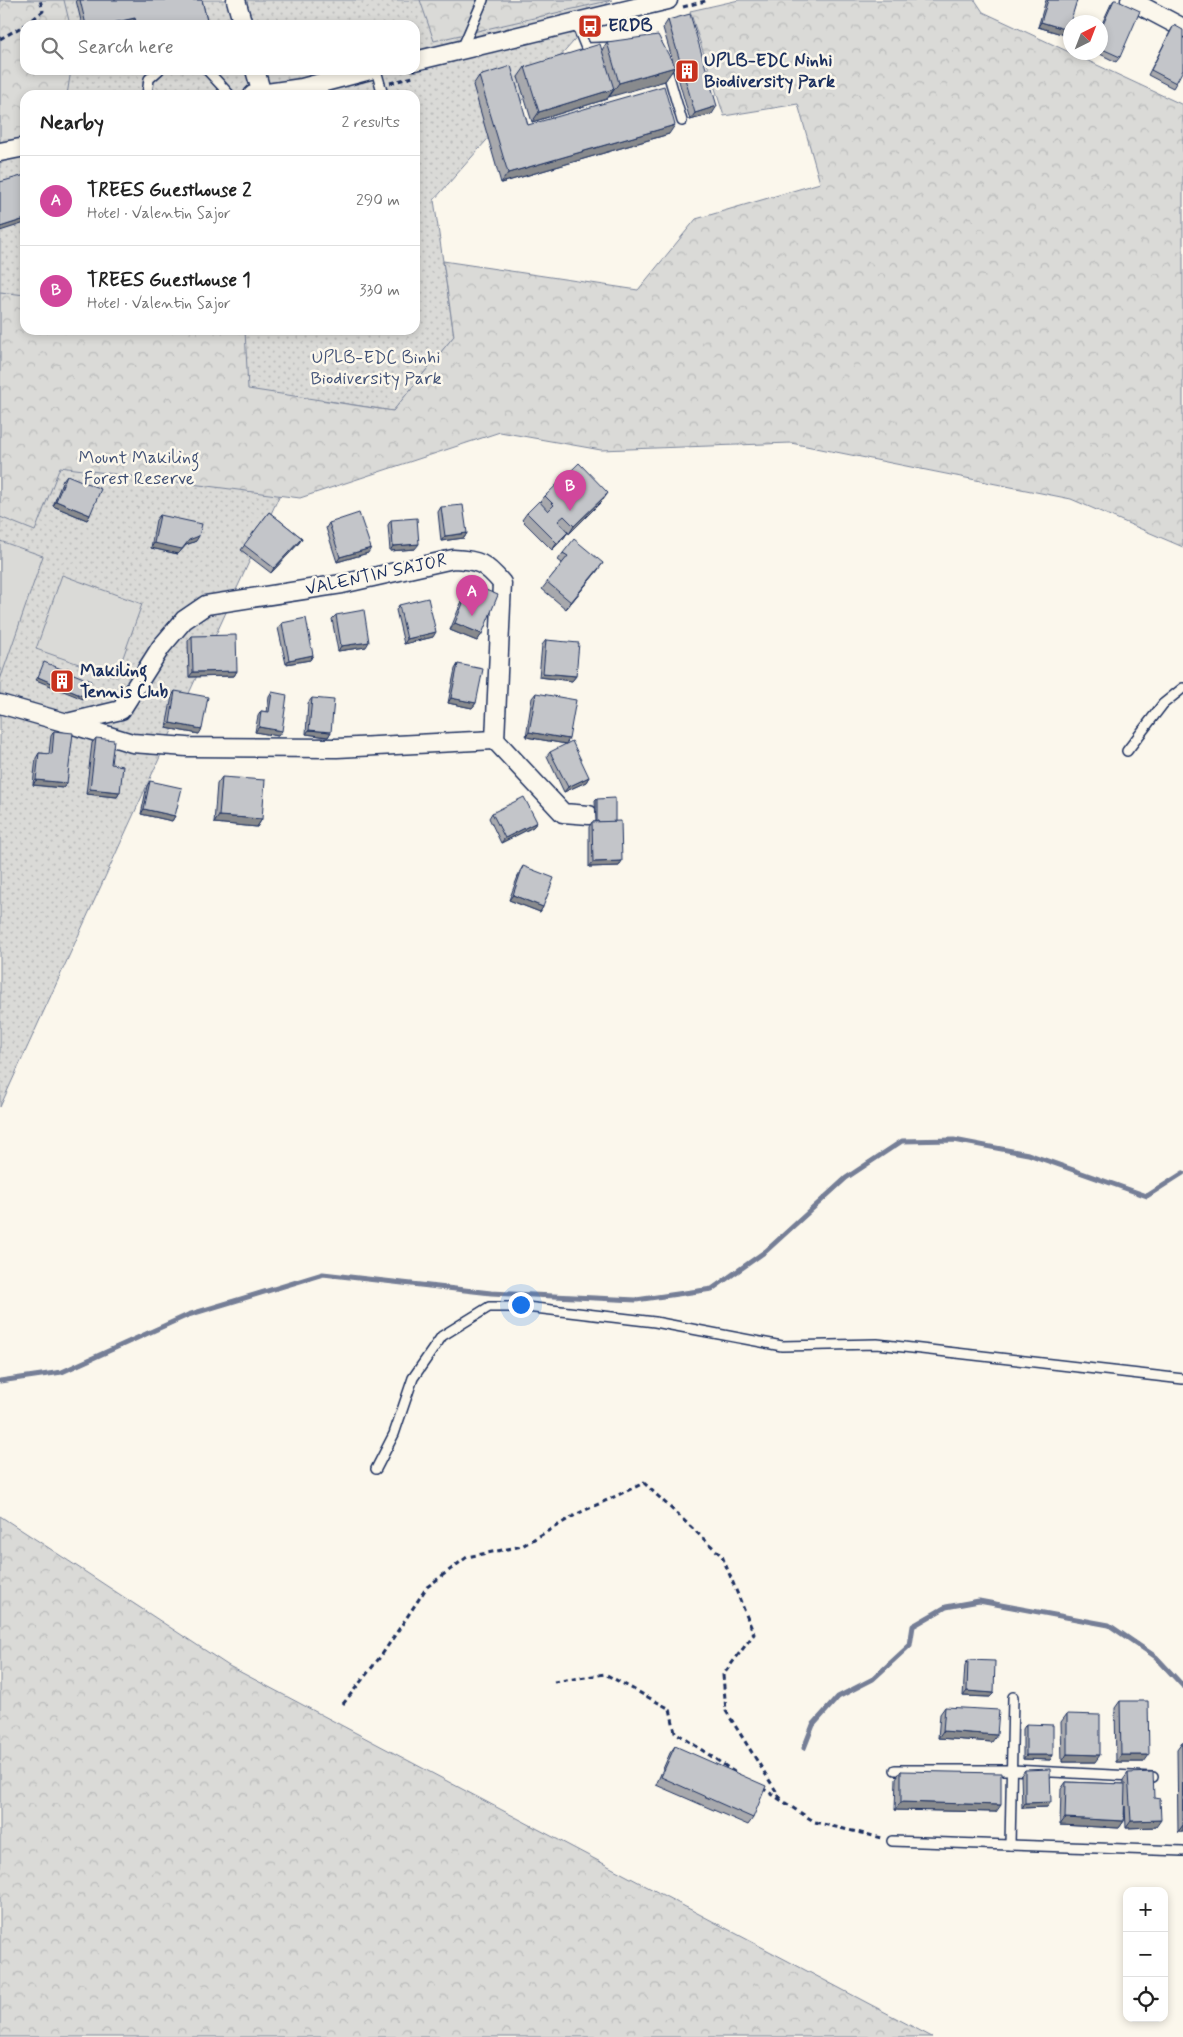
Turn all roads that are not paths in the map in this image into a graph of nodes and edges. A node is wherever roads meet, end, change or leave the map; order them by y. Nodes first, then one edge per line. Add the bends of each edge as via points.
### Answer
1 (236, 0) edge
2 (483, 0) edge
3 (668, 0) edge
4 (1130, 0) edge
5 (242, 20) edge
6 (575, 21) junction
7 (1183, 28) edge
8 (621, 46) edge
9 (461, 51) junction
10 (664, 59) edge
11 (420, 60) edge
12 (153, 75) edge
13 (212, 75) edge
14 (255, 75) edge
15 (351, 75) edge
16 (378, 75) edge
17 (148, 90) edge
18 (225, 90) edge
19 (257, 90) edge
20 (287, 90) edge
21 (382, 90) edge
22 (682, 122) dead end
23 (20, 147) edge
24 (0, 152) edge
25 (1183, 688) edge
26 (0, 704) edge
27 (67, 723) junction
28 (494, 740) junction
29 (1127, 751) dead end
30 (589, 815) dead end
31 (1183, 1379) edge
32 (376, 1469) dead end
33 (1013, 1697) dead end
34 (895, 1770) dead end
35 (1012, 1770) junction
36 (1154, 1777) edge
37 (892, 1841) road end
38 (1010, 1844) junction
39 (1183, 1851) edge

1 - 5 street
2 - 9 lane
3 - 6 street
4 - 7 street
6 - 8 lane via 586,48
6 - 9 street
9 - 11 street
10 - 22 lane
12 - 17 lane via 149,79
13 - 18 lane
14 - 19 street
15 - 20 street
16 - 21 lane
23 - 24 street
25 - 29 lane via 1163,704
26 - 27 street, VALENTIN SAJOR
27 - 28 street, VALENTIN SAJOR via 132,744 187,747 337,748
27 - 28 street, VALENTIN SAJOR via 121,710 161,647 184,620 206,605 342,584 453,558 473,560 488,566 502,583
28 - 30 street via 563,813
31 - 32 lane via 877,1344 782,1346 654,1322 526,1307 489,1306 442,1336 437,1343 413,1378 394,1434
33 - 35 lane
34 - 35 lane
35 - 36 lane
35 - 38 lane
37 - 38 lane
38 - 39 lane

